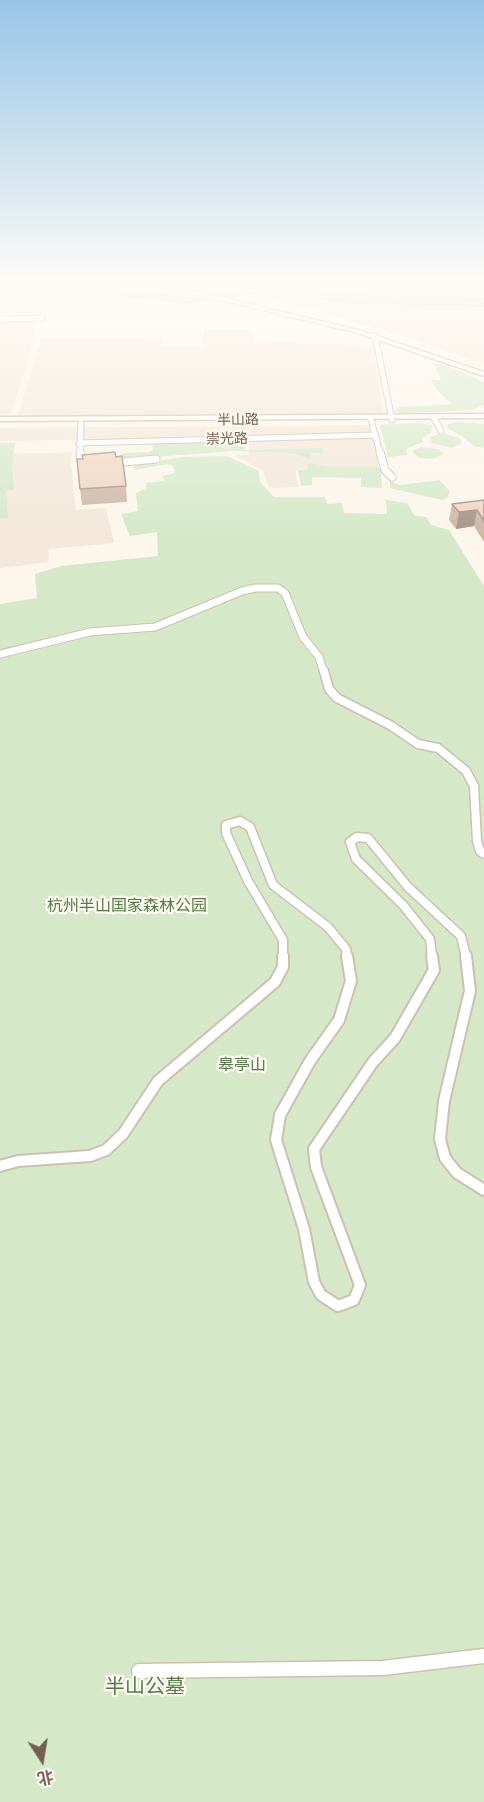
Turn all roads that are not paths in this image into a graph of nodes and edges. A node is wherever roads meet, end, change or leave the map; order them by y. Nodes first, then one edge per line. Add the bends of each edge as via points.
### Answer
1 (381, 367) edge
2 (464, 367) edge
3 (484, 374) edge
4 (481, 417) edge
5 (392, 418) junction
6 (434, 418) junction
7 (371, 420) junction
8 (0, 421) edge
9 (81, 423) junction
10 (441, 431) dead end
11 (376, 435) junction
12 (79, 442) junction
13 (156, 459) dead end
14 (106, 464) edge
15 (98, 465) edge
16 (392, 477) dead end
17 (0, 654) edge
18 (484, 854) edge
19 (0, 1166) edge
20 (484, 1190) edge
21 (484, 1656) edge
22 (139, 1671) dead end

1 - 5 street
2 - 3 main road
4 - 5 main road, 半山路
4 - 6 main road, 半山路
5 - 6 main road, 半山路
5 - 7 main road, 半山路
5 - 8 main road, 半山路
6 - 10 street
7 - 9 main road, 半山路
7 - 11 street
8 - 9 main road, 半山路
9 - 12 street
11 - 12 street, 崇光路
11 - 16 street via 385,470
12 - 15 street via 82,466
13 - 14 street
17 - 18 street via 90,632 155,627 249,589 278,588 285,593 303,637 319,657 329,689 337,698 418,744 438,748 466,771 474,786 477,841
19 - 20 street via 90,1156 106,1150 123,1134 158,1081 275,982 283,967 283,940 248,881 226,833 226,825 240,821 250,827 273,885 328,927 346,949 351,981 339,1020 310,1061 280,1115 276,1140 304,1228 314,1282 321,1295 338,1306 354,1300 360,1285 316,1167 314,1149 395,1038 434,970 430,939 356,859 350,842 357,837 368,838 408,887 460,936 470,971 470,991 444,1101 440,1139 446,1158 457,1173
21 - 22 street via 383,1668

